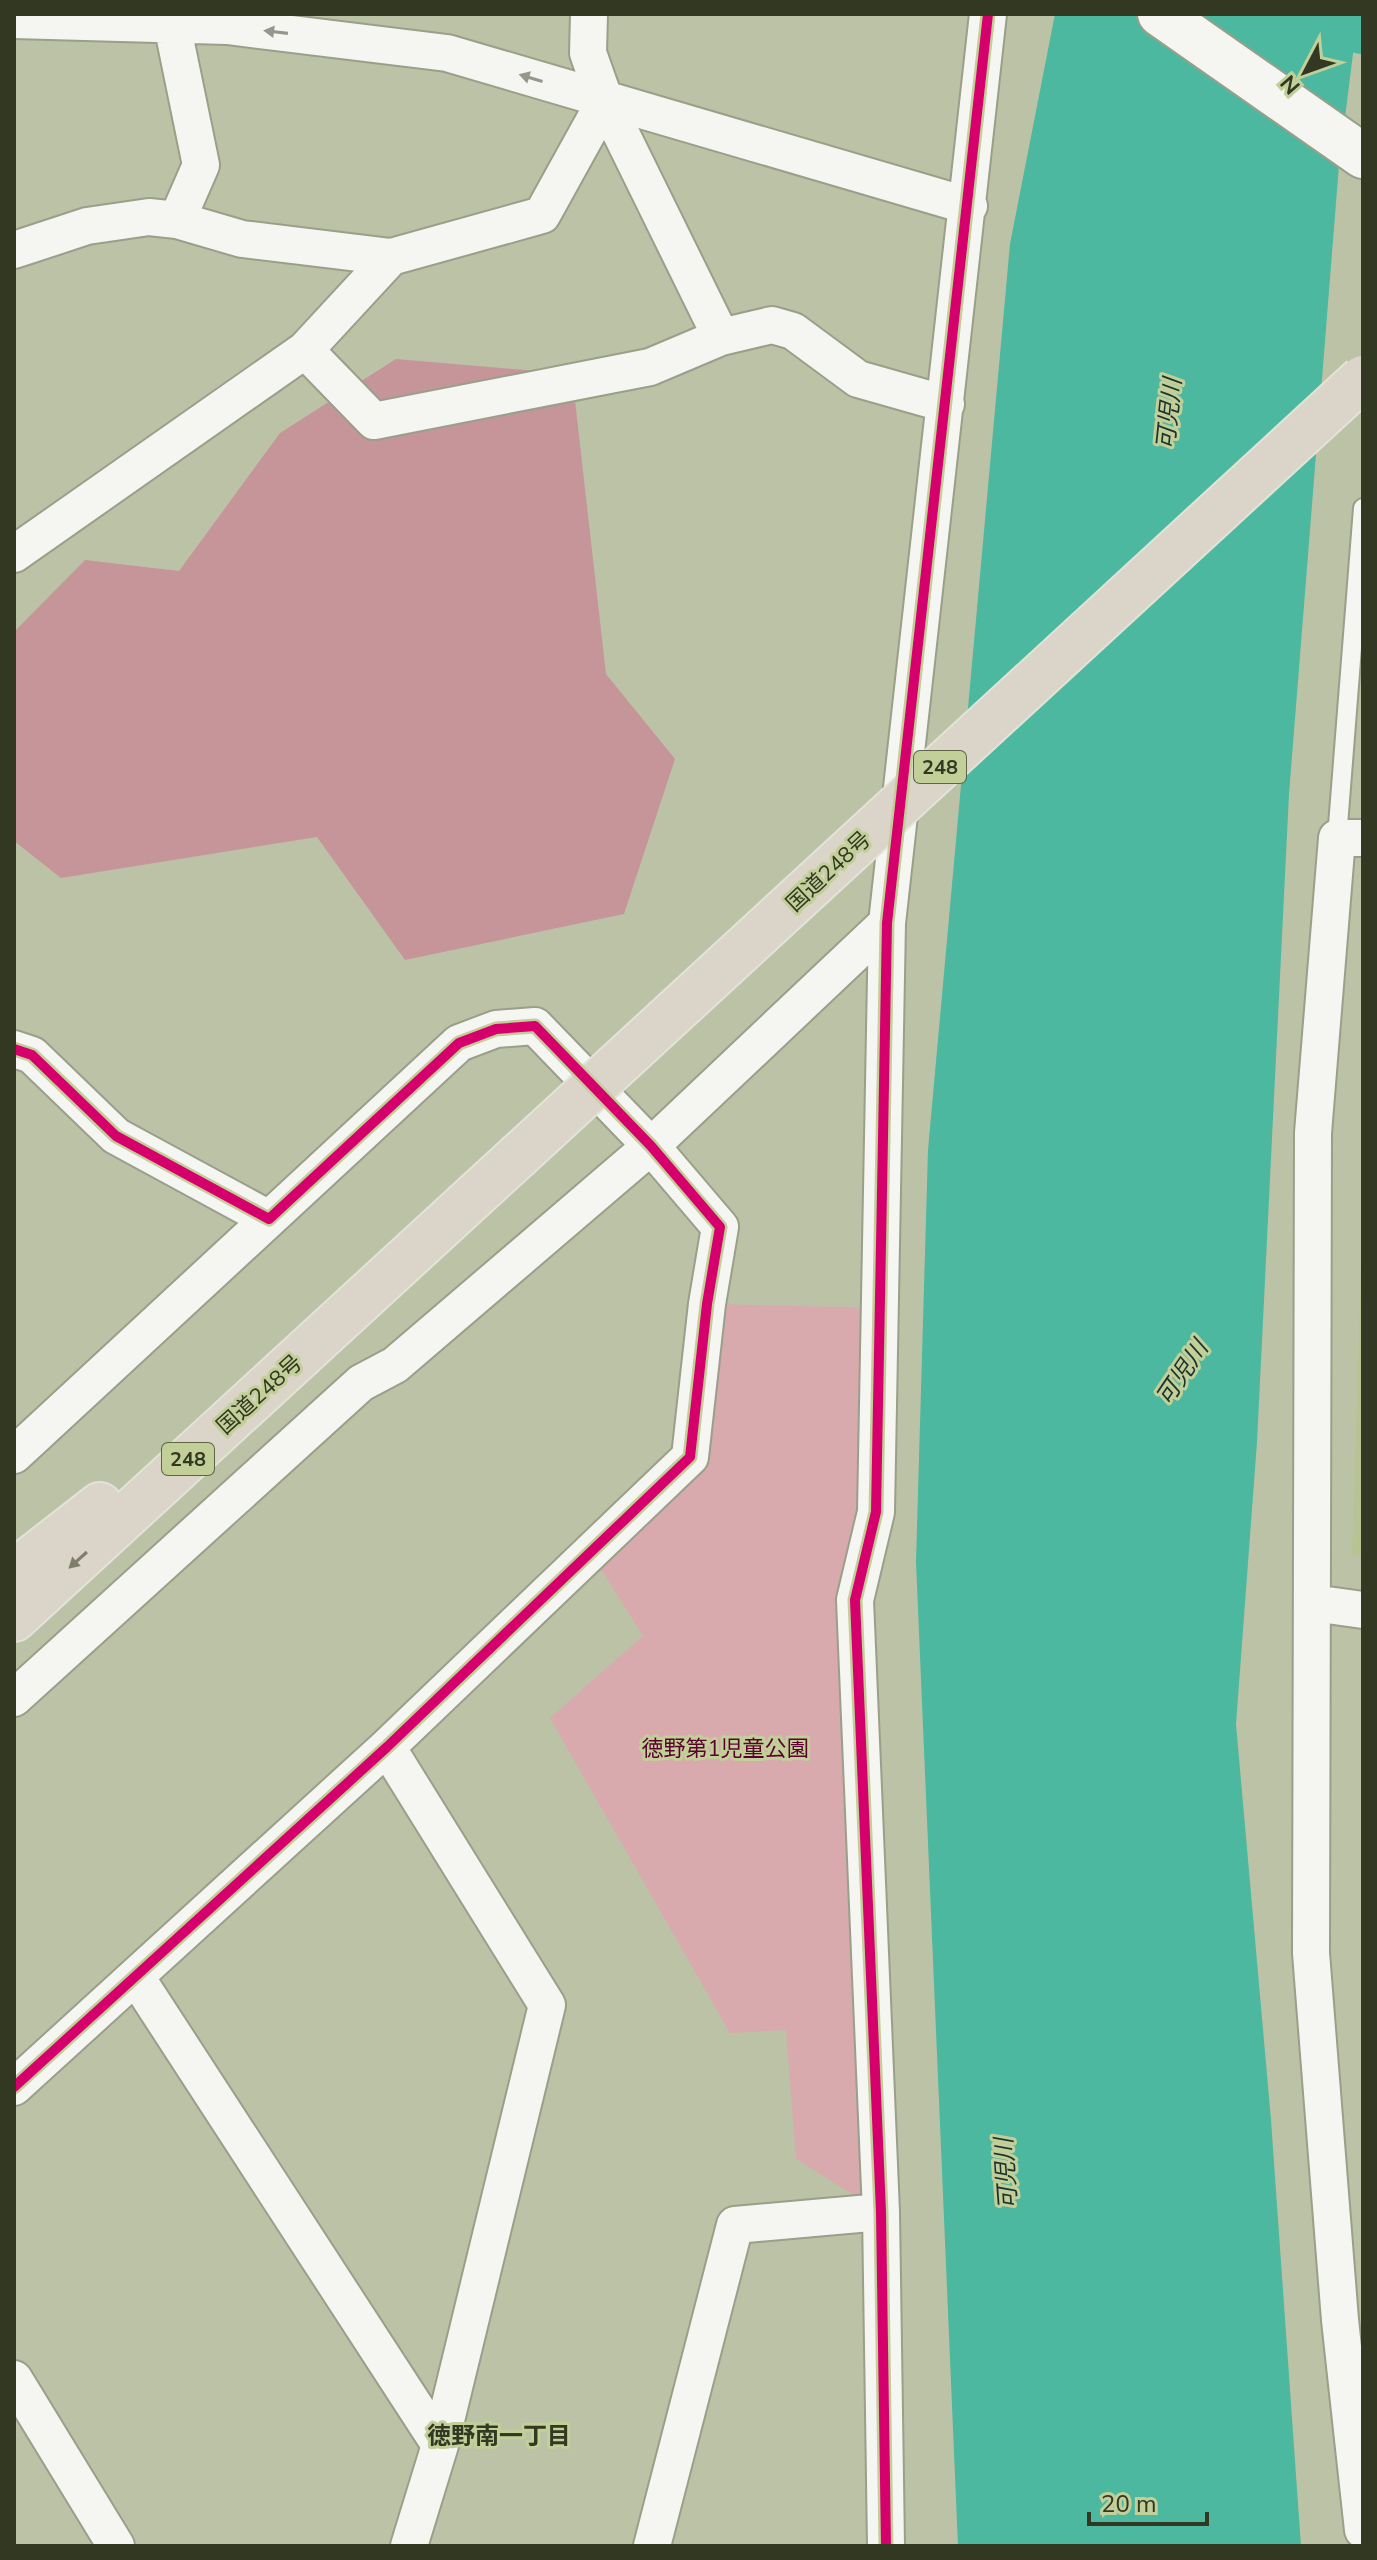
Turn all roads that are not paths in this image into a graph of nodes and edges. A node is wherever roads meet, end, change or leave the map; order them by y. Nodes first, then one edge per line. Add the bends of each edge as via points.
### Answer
1 (589, 14) edge
2 (988, 14) edge
3 (1160, 14) edge
4 (14, 20) edge
5 (172, 24) junction
6 (605, 101) junction
7 (1363, 156) edge
8 (969, 206) junction
9 (177, 220) junction
10 (14, 250) edge
11 (391, 257) junction
12 (721, 337) junction
13 (305, 350) junction
14 (1363, 378) edge
15 (946, 404) junction
16 (1363, 508) edge
17 (14, 554) edge
18 (1350, 838) edge
19 (887, 923) junction
20 (14, 1049) edge
21 (651, 1146) junction
22 (269, 1219) junction
23 (363, 1299) junction
24 (14, 1455) edge
25 (14, 1572) edge
26 (1313, 1603) junction
27 (1363, 1610) edge
28 (14, 1619) edge
29 (14, 1698) edge
30 (387, 1747) junction
31 (136, 1977) junction
32 (14, 2087) edge
33 (881, 2212) junction
34 (1352, 2327) edge
35 (14, 2379) edge
36 (440, 2445) junction
37 (1363, 2530) edge
38 (116, 2546) edge
39 (409, 2546) edge
40 (652, 2546) edge
41 (886, 2546) edge

1 - 6 street via 588,53
2 - 8 street
3 - 7 main road
4 - 5 street
6 -> 5 street via 447,53
5 - 9 street via 201,165
6 - 8 street
6 - 11 street via 542,215
6 - 12 street
8 - 15 street
9 - 10 street via 149,217 87,226
9 - 11 street via 242,239
11 - 13 street
12 - 13 street via 650,367 374,421
12 - 15 street via 772,325 793,331 858,379
13 - 17 street
14 - 23 highway, 国道248号 / 248, bridge
15 - 19 street
16 - 18 lane
18 - 26 street via 1313,1133
19 - 21 street
19 - 33 street via 876,1512 855,1600
20 - 22 street via 32,1055 116,1136
21 - 22 street via 535,1026 496,1029 459,1043
21 - 29 street via 395,1365 361,1383
21 - 30 street via 720,1227 690,1457
22 - 24 street
23 - 25 highway, 国道248号 / 248
23 -> 28 highway, 国道248号 / 248
26 - 27 street
26 - 34 street via 1311,1953
30 - 31 street
30 - 36 street via 547,2005
31 - 32 street
31 - 36 street
33 - 40 street via 735,2225
33 - 41 street
34 - 37 street
35 - 38 street
36 - 39 street

